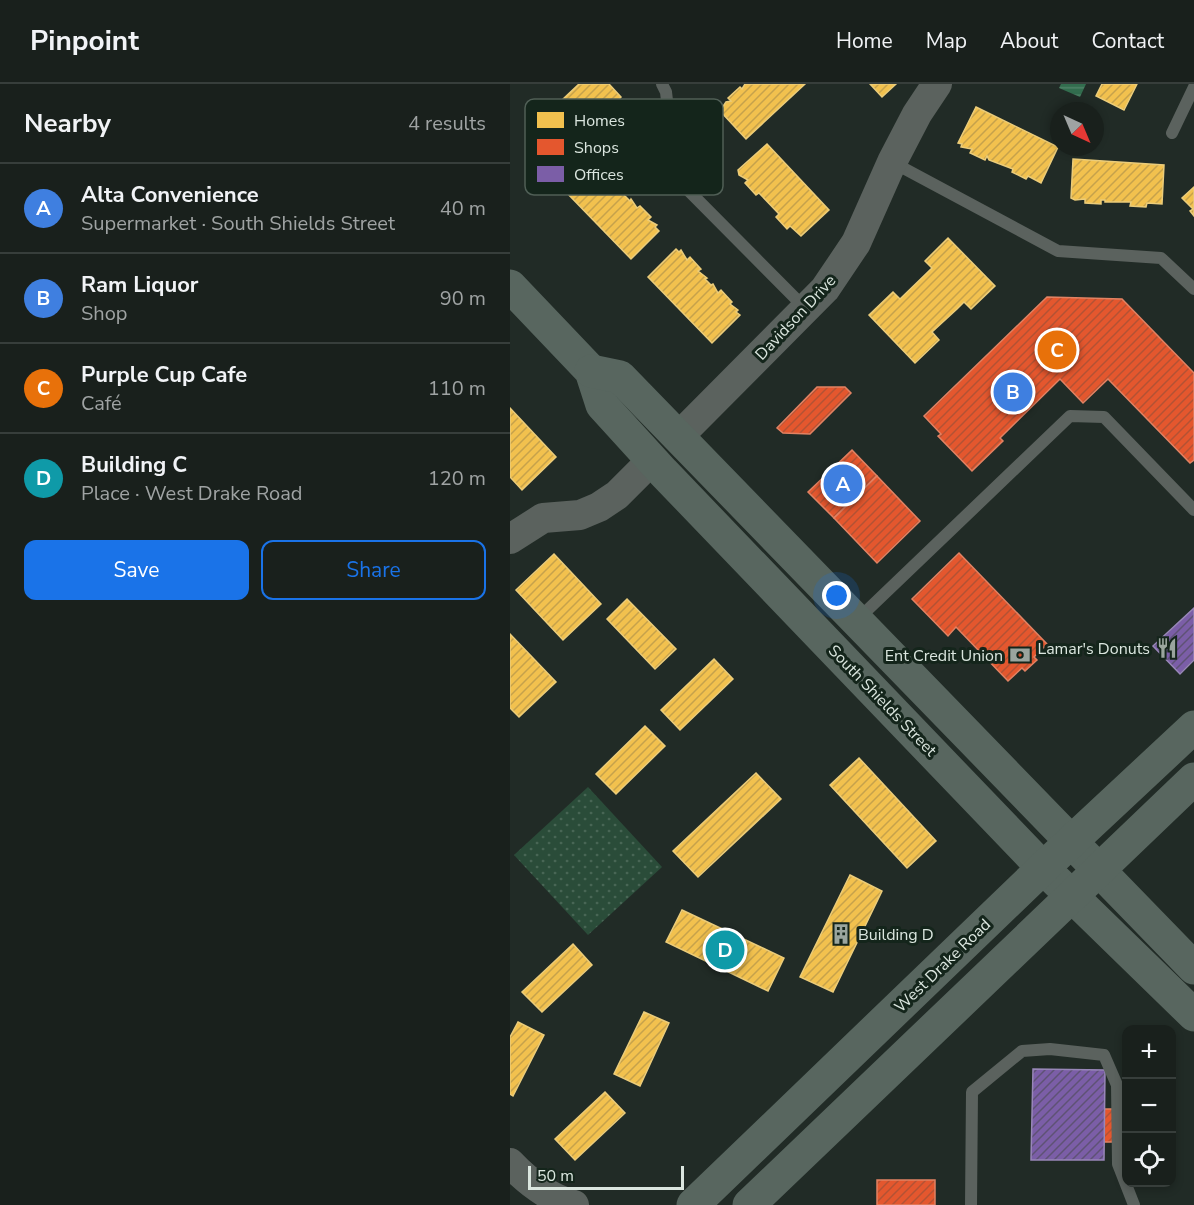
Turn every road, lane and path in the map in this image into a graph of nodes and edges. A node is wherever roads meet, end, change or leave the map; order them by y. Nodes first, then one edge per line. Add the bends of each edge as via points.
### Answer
1 (937, 84) edge
2 (1194, 87) edge
3 (1172, 133) dead end
4 (892, 162) junction
5 (693, 195) edge
6 (510, 286) edge
7 (1194, 290) edge
8 (806, 309) junction
9 (591, 371) junction
10 (602, 405) junction
11 (678, 437) junction
12 (652, 460) junction
13 (739, 500) junction
14 (1194, 510) edge
15 (510, 539) edge
16 (734, 544) junction
17 (856, 620) junction
18 (1194, 727) edge
19 (1194, 779) edge
20 (1071, 844) junction
21 (1043, 868) junction
22 (1096, 870) junction
23 (1071, 895) junction
24 (1194, 968) edge
25 (1194, 1015) edge
26 (510, 1163) edge
27 (574, 1205) edge
28 (693, 1205) edge
29 (749, 1205) edge
30 (971, 1205) edge
31 (1134, 1205) edge

1 - 4 street, Davidson Drive
2 - 3 lane
4 - 7 lane via 1058,251 1161,258
4 - 8 street, Davidson Drive via 856,243 825,290
5 - 8 lane
6 - 9 main road, South Shields Street
8 - 11 street, Davidson Drive
9 - 10 main road, South Shields Street
9 - 11 main road via 620,377
10 - 11 main road via 624,405 660,437
10 - 12 main road, South Shields Street
11 - 13 main road
12 - 13 main road via 679,466 720,504
12 - 15 street via 599,507 580,514 543,518
12 - 16 main road, South Shields Street
13 - 17 main road
14 - 17 lane via 1104,417 1070,416
16 - 17 main road via 758,546 832,622
16 - 21 main road, South Shields Street
17 - 20 main road
18 - 20 main road, West Drake Road
19 - 22 main road
20 - 21 main road, West Drake Road
20 - 22 main road
21 - 23 main road, South Shields Street
21 - 28 main road, West Drake Road
22 - 23 main road
22 - 24 main road
23 - 25 main road, South Shields Street
23 - 29 main road
26 - 27 street via 534,1186
30 - 31 lane via 972,1092 1022,1051 1050,1049 1104,1055 1117,1085 1118,1164

